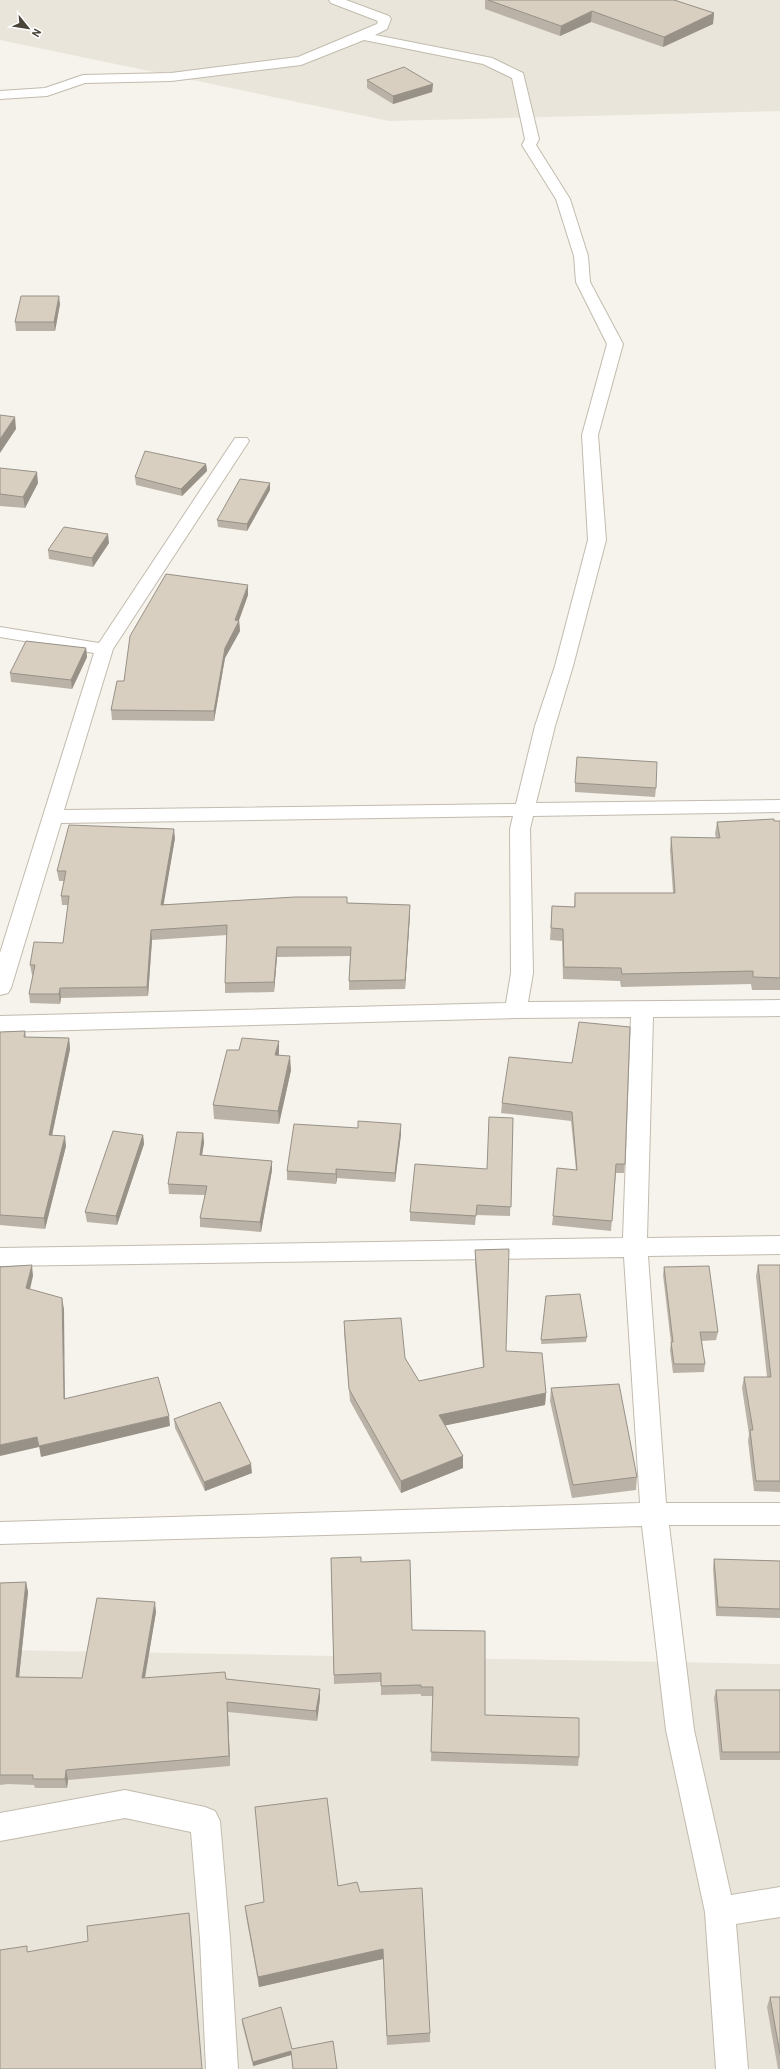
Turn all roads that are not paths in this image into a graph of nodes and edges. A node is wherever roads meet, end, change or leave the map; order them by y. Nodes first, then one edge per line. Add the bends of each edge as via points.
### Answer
1 (336, 0) edge
2 (363, 36) junction
3 (0, 95) edge
4 (241, 441) dead end
5 (0, 632) edge
6 (104, 649) junction
7 (780, 806) edge
8 (526, 808) junction
9 (52, 817) junction
10 (0, 988) edge
11 (780, 1008) edge
12 (642, 1009) junction
13 (516, 1010) junction
14 (0, 1024) edge
15 (780, 1244) edge
16 (635, 1247) junction
17 (0, 1257) edge
18 (654, 1514) junction
19 (780, 1514) edge
20 (0, 1533) edge
21 (0, 1827) edge
22 (780, 1902) edge
23 (720, 1912) junction
24 (222, 2069) edge
25 (732, 2069) edge

1 - 2 street via 385,19 383,26
2 - 3 street via 301,61 171,77 83,78 47,92
2 - 8 street via 487,61 518,76 532,139 529,145 563,199 582,256 583,282 615,344 590,435 597,540 564,666 545,726
4 - 6 street
5 - 6 street
6 - 9 street
7 - 8 street
8 - 9 street
8 - 13 street via 520,829 522,972
9 - 10 street
11 - 12 street
12 - 13 street
12 - 16 street
13 - 14 street
15 - 16 street
16 - 17 street
16 - 18 street
18 - 19 street
18 - 20 street
18 - 23 street via 680,1730
21 - 24 street via 125,1804 205,1821
22 - 23 street
23 - 25 street

